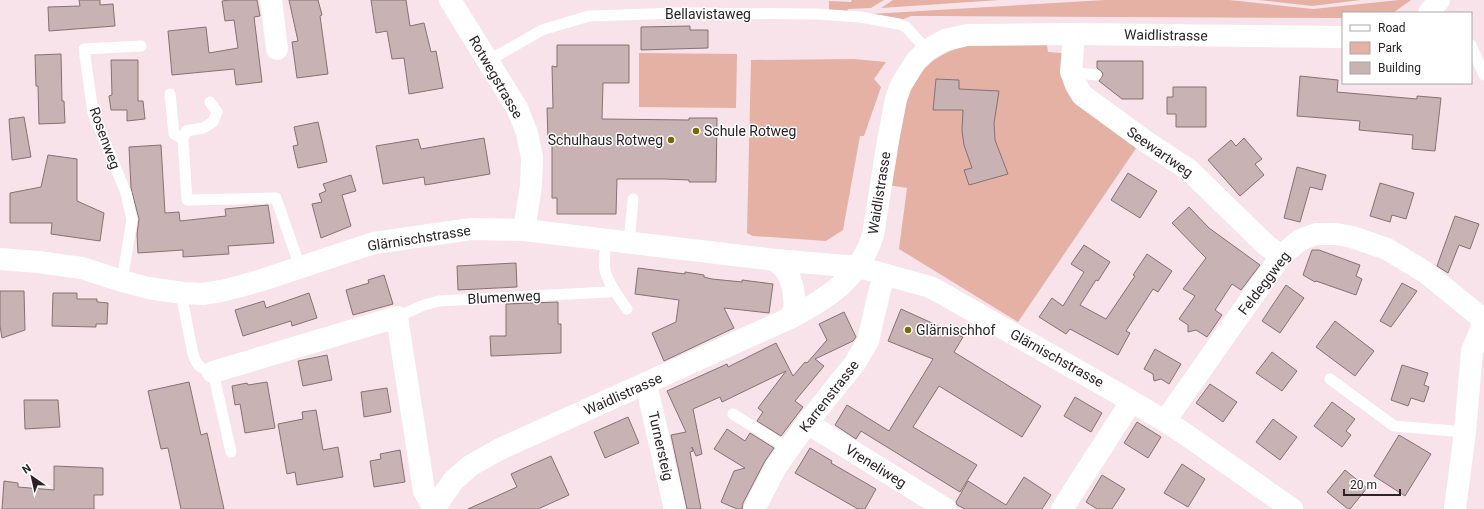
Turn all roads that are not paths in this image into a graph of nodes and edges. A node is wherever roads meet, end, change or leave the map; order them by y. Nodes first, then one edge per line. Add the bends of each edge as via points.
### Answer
1 (271, 0) edge
2 (450, 0) edge
3 (1074, 34) junction
4 (1342, 37) edge
5 (141, 46) dead end
6 (1472, 47) edge
7 (277, 49) dead end
8 (927, 50) junction
9 (488, 61) junction
10 (1071, 72) junction
11 (1096, 74) dead end
12 (1484, 75) edge
13 (170, 94) dead end
14 (210, 102) dead end
15 (183, 139) junction
16 (633, 199) dead end
17 (524, 230) junction
18 (607, 241) junction
19 (629, 244) junction
20 (1281, 256) junction
21 (0, 259) edge
22 (775, 260) junction
23 (300, 267) junction
24 (858, 267) junction
25 (886, 275) junction
26 (122, 281) junction
27 (614, 290) junction
28 (183, 293) junction
29 (627, 309) dead end
30 (397, 317) junction
31 (790, 318) junction
32 (1484, 321) edge
33 (213, 372) junction
34 (1330, 379) dead end
35 (644, 384) junction
36 (1130, 402) junction
37 (732, 414) dead end
38 (1165, 421) junction
39 (807, 422) junction
40 (1464, 432) junction
41 (788, 449) junction
42 (231, 452) dead end
43 (434, 508) edge
44 (675, 509) edge
45 (754, 509) edge
46 (946, 509) edge
47 (1062, 509) edge
48 (1292, 509) edge
49 (1455, 509) edge

1 - 7 street
2 - 9 street, Rotwegstrasse
3 - 4 street, Waidlistrasse
3 - 8 street, Waidlistrasse via 967,35 945,40
3 - 10 street, Seewartweg
5 - 26 lane, Rosenweg via 84,49 93,113 126,193 132,220
6 - 12 lane
8 - 9 lane, Bellavistaweg via 906,27 860,17 816,14 677,13 589,16 542,30
8 - 24 street, Waidlistrasse via 916,61 901,85 896,99 873,235
9 - 17 street, Rotwegstrasse via 517,108 527,133 532,158 531,186
10 - 11 lane
10 - 20 street, Seewartweg via 1082,95 1189,170 1266,245
13 - 15 lane via 174,134
14 - 15 lane via 217,112 214,122 203,128 186,131
15 - 23 lane via 187,200 276,198
16 - 19 lane
17 - 18 street, Glärnischstrasse
17 - 23 street, Glärnischstrasse via 471,229 374,243
18 - 19 street, Glärnischstrasse
18 - 27 lane via 605,270
19 - 22 street, Glärnischstrasse
20 - 32 street, Feldeggweg via 1300,240 1316,234 1352,237 1387,249 1425,272
20 - 38 street, Feldeggweg
21 - 26 street, Glärnischstrasse via 82,268
22 - 24 street, Glärnischstrasse
22 - 31 street via 784,268 793,288 795,307
23 - 28 street, Glärnischstrasse via 222,291
24 - 25 street, Glärnischstrasse
24 - 31 street, Waidlistrasse via 831,294
25 - 36 street, Glärnischstrasse via 930,287
25 - 39 street, Karrenstrasse via 880,289 868,341 855,363
26 - 28 street, Glärnischstrasse
27 - 29 lane
27 - 30 lane, Blumenweg via 438,301
28 - 33 lane via 195,362 201,368
30 - 33 street, Blumenweg
30 - 43 street via 424,491
31 - 35 street, Waidlistrasse
32 - 40 street via 1472,351
33 - 42 lane
34 - 40 lane via 1394,426
35 - 43 street, Waidlistrasse via 500,449 470,466 453,481
35 - 44 street, Turnersteig
36 - 38 street, Glärnischstrasse
36 - 47 street
37 - 41 lane
38 - 48 street, Glärnischstrasse
39 - 41 street, Karrenstrasse
39 - 46 street, Vreneliweg
40 - 49 street
41 - 45 street, Karrenstrasse

